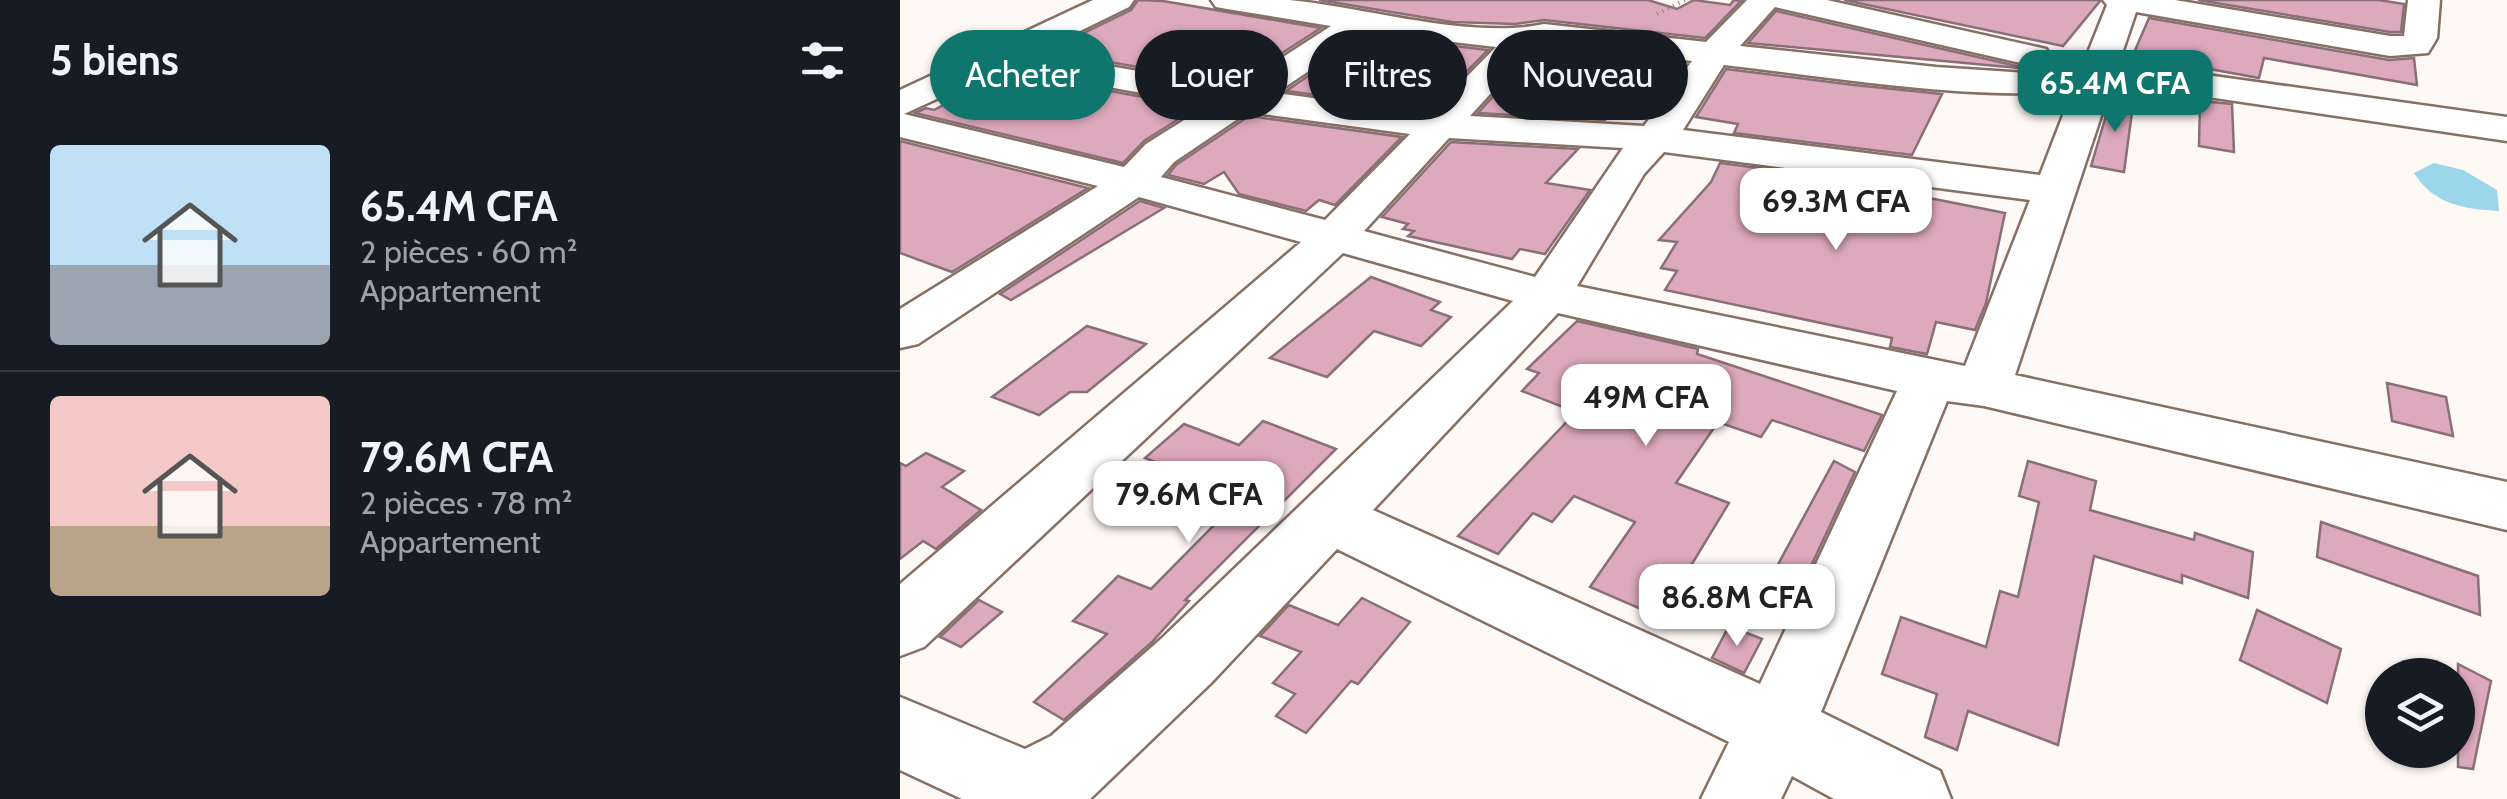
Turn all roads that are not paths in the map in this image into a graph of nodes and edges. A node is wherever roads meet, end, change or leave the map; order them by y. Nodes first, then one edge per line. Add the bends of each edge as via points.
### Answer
1 (1118, 0) edge
2 (1239, 0) edge
3 (1764, 0) edge
4 (1784, 0) edge
5 (2122, 0) edge
6 (2424, 0) edge
7 (1360, 22) junction
8 (1056, 30) edge
9 (1487, 35) edge
10 (1688, 49) edge
11 (1715, 52) junction
12 (1288, 70) edge
13 (1487, 74) edge
14 (2096, 74) junction
15 (930, 90) edge
16 (900, 104) edge
17 (1288, 106) edge
18 (1212, 120) edge
19 (900, 125) edge
20 (1436, 126) junction
21 (2507, 129) edge
22 (1651, 138) junction
23 (1133, 182) junction
24 (2054, 190) junction
25 (1335, 236) junction
26 (1547, 295) junction
27 (900, 332) edge
28 (1956, 383) junction
29 (2507, 506) edge
30 (1331, 518) junction
31 (900, 626) edge
32 (1777, 728) junction
33 (900, 732) edge
34 (1740, 799) edge
35 (1912, 799) edge

1 - 8 street
2 - 7 street
3 - 11 street
4 - 14 street
5 - 6 street via 2416,46
5 - 14 street
7 - 9 street
7 - 12 street
10 - 11 street
11 - 14 street via 2027,84
11 - 22 street via 1672,120
13 - 20 street
14 - 21 street
14 - 24 street
15 - 16 street
17 - 20 street
18 - 23 street via 1160,154
19 - 23 street
20 - 22 street
20 - 25 street
22 - 24 street
22 - 26 street
23 - 25 street
23 - 27 street
24 - 28 street
25 - 26 street
25 - 31 street
26 - 28 street
26 - 30 street
28 - 29 street
28 - 32 street
30 - 32 street
30 - 33 street via 1146,699 1046,783 1024,788
32 - 34 street
32 - 35 street

